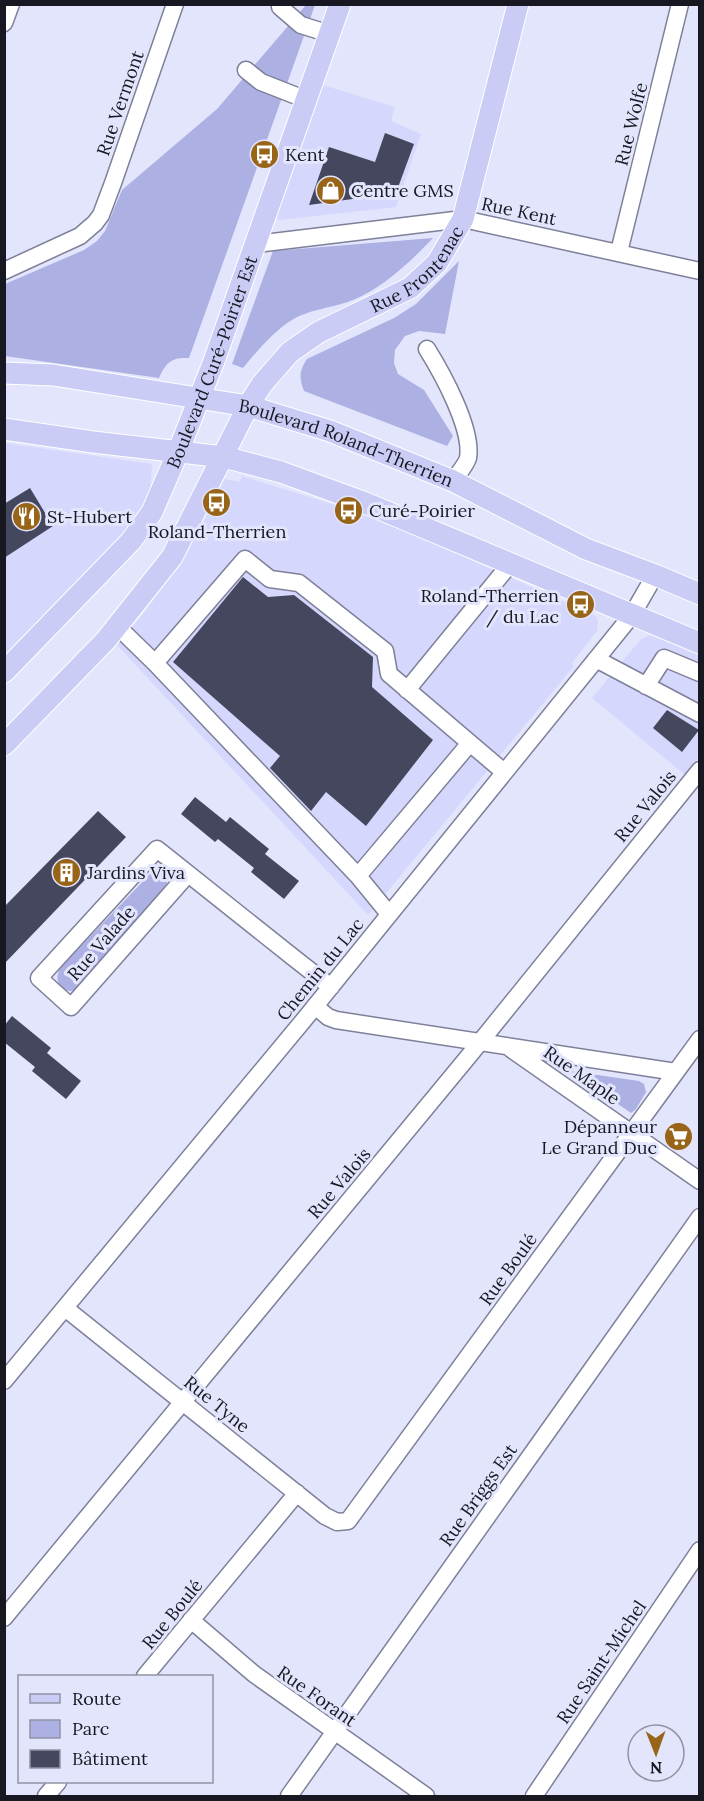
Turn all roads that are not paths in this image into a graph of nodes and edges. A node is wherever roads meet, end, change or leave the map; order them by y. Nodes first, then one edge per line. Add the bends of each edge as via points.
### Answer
1 (11, 4) edge
2 (175, 4) edge
3 (340, 4) edge
4 (518, 4) edge
5 (680, 4) edge
6 (280, 7) dead end
7 (4, 23) edge
8 (330, 34) junction
9 (246, 70) dead end
10 (307, 100) junction
11 (463, 219) junction
12 (256, 244) junction
13 (620, 252) junction
14 (4, 271) edge
15 (699, 271) edge
16 (427, 349) dead end
17 (4, 373) edge
18 (198, 397) junction
19 (248, 406) junction
20 (4, 429) edge
21 (178, 452) junction
22 (224, 457) junction
23 (453, 481) junction
24 (508, 563) junction
25 (655, 574) junction
26 (699, 594) edge
27 (632, 615) junction
28 (117, 626) junction
29 (690, 639) edge
30 (664, 658) junction
31 (596, 659) junction
32 (155, 663) junction
33 (4, 672) edge
34 (699, 673) edge
35 (646, 686) junction
36 (407, 690) junction
37 (699, 714) edge
38 (470, 743) junction
39 (4, 745) edge
40 (699, 770) edge
41 (504, 772) junction
42 (188, 874) junction
43 (358, 876) junction
44 (389, 914) junction
45 (331, 987) junction
46 (315, 1006) junction
47 (699, 1039) edge
48 (481, 1042) junction
49 (499, 1045) junction
50 (676, 1072) junction
51 (631, 1133) junction
52 (699, 1181) edge
53 (699, 1217) edge
54 (65, 1308) junction
55 (4, 1381) edge
56 (183, 1402) junction
57 (297, 1493) junction
58 (348, 1521) joint
59 (699, 1550) edge
60 (4, 1618) edge
61 (191, 1620) junction
62 (147, 1675) edge
63 (334, 1732) junction
64 (57, 1783) edge
65 (46, 1797) edge
66 (289, 1797) edge
67 (426, 1797) edge
68 (534, 1797) edge

1 - 7 street
2 - 14 street, Rue Vermont via 101,215 80,236
3 - 8 main road, Boulevard Curé-Poirier Est
4 - 11 main road, Rue Frontenac
5 - 13 street, Rue Wolfe
6 - 8 street via 302,25
8 - 10 main road, Boulevard Curé-Poirier Est
9 - 10 street via 261,82
10 - 12 main road, Boulevard Curé-Poirier Est
11 - 12 street, Rue Kent
11 - 13 street, Rue Kent
11 - 19 main road, Rue Frontenac via 437,263 410,288 319,332 290,352
12 - 18 main road, Boulevard Curé-Poirier Est
13 - 15 street, Rue Kent
16 - 23 street via 443,375 467,436 468,459
17 - 18 main road, Boulevard Roland-Therrien via 53,375
18 - 19 main road, Boulevard Roland-Therrien
18 - 21 main road, Boulevard Curé-Poirier Est
19 - 22 main road
19 - 23 main road, Boulevard Roland-Therrien via 330,431
20 - 21 main road
21 - 22 main road
21 - 33 main road, Boulevard Curé-Poirier Est via 152,512 131,541
22 - 24 main road via 281,472 363,502
22 - 28 main road via 172,557
23 - 25 main road, Boulevard Roland-Therrien via 586,549
24 - 27 main road
24 - 36 street
25 - 26 main road, Boulevard Roland-Therrien
25 - 27 street, Chemin du Lac
27 - 29 main road
27 - 31 street, Chemin du Lac
28 - 32 street
28 - 39 main road
29 - 30 street
30 - 34 street
30 - 35 street
31 - 35 street
31 - 41 street, Chemin du Lac
32 - 36 street via 245,559 270,579 299,583 385,651 388,674
32 - 43 street
35 - 37 street
36 - 38 street
38 - 41 street
38 - 43 street
40 - 48 street, Rue Valois
41 - 44 street, Chemin du Lac
42 - 42 street, Rue Valade via 157,849 39,978 71,1007
42 - 45 street, Rue Valade
43 - 44 street
44 - 45 street, Chemin du Lac
45 - 46 street, Chemin du Lac
46 - 48 street, Rue Maple via 336,1020
46 - 54 street, Chemin du Lac
47 - 50 street, Rue Boulé
48 - 49 street, Rue Maple
48 - 56 street, Rue Valois
49 - 50 street, Rue Maple
49 - 51 street, Rue Maple via 514,1051
50 - 51 street, Rue Boulé
51 - 52 street, Rue Maple
51 - 58 street, Rue Boulé
53 - 63 street, Rue Briggs Est
54 - 55 street, Chemin du Lac
54 - 56 street, Rue Tyne
56 - 57 street, Rue Tyne
56 - 60 street, Rue Valois
57 - 58 street, Rue Tyne via 333,1521
57 - 61 street, Rue Boulé
59 - 68 street, Rue Saint-Michel
61 - 62 street, Rue Boulé
61 - 63 street, Rue Forant via 254,1674
63 - 66 street, Rue Briggs Est
63 - 67 street, Rue Forant
64 - 65 street

